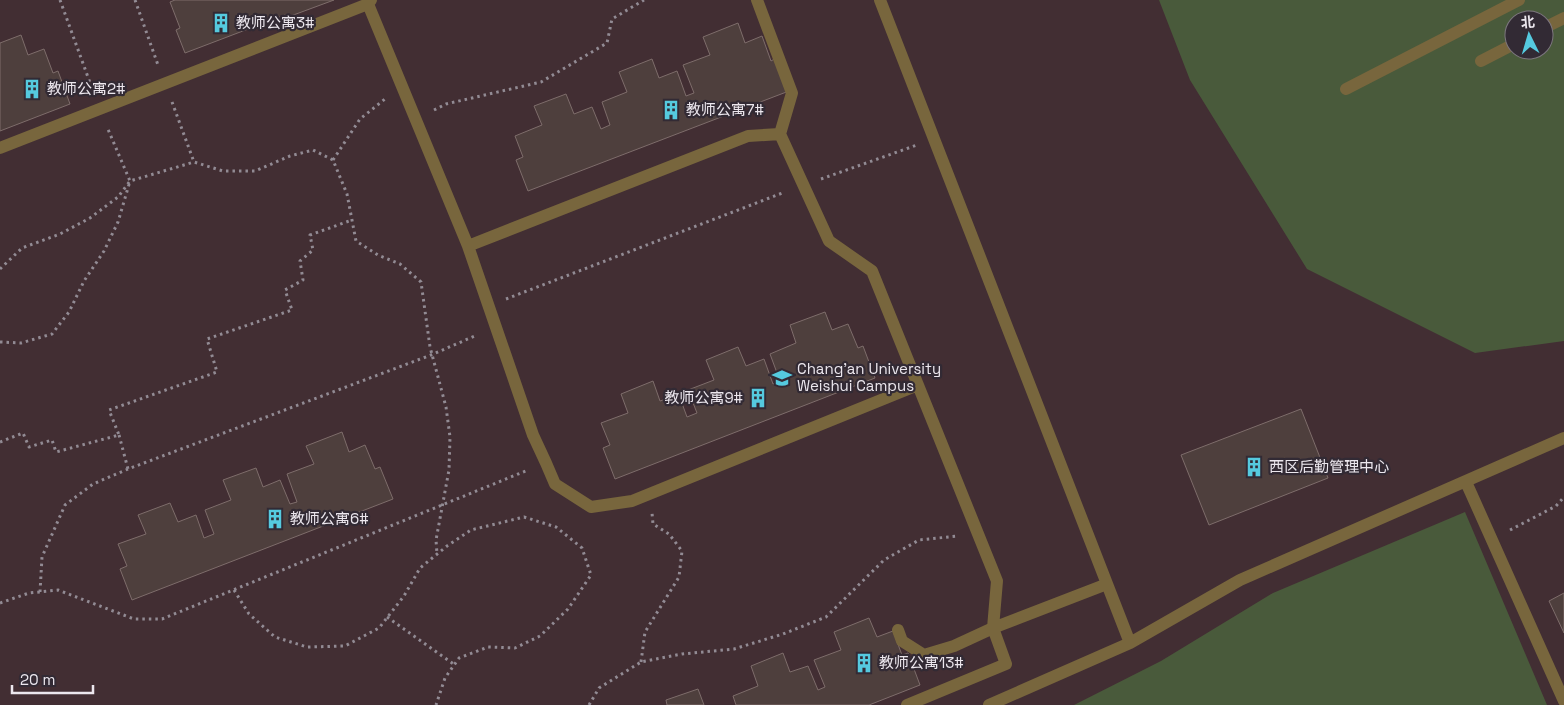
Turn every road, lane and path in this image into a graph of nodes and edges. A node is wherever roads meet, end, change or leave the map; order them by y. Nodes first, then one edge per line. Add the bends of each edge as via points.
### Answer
1 (60, 0) edge
2 (644, 0) edge
3 (757, 0) edge
4 (880, 0) edge
5 (1519, 0) edge
6 (369, 2) edge
7 (1504, 49) edge
8 (1481, 61) dead end
9 (1346, 89) dead end
10 (404, 91) junction
11 (99, 109) junction
12 (416, 119) junction
13 (780, 134) junction
14 (934, 139) junction
15 (0, 148) edge
16 (333, 160) junction
17 (130, 182) junction
18 (803, 185) junction
19 (352, 220) junction
20 (468, 246) junction
21 (0, 269) edge
22 (488, 305) junction
23 (496, 327) junction
24 (0, 342) edge
25 (432, 355) junction
26 (918, 385) junction
27 (119, 436) junction
28 (1564, 438) edge
29 (0, 442) edge
30 (546, 463) junction
31 (128, 469) junction
32 (1466, 482) junction
33 (652, 493) junction
34 (1564, 497) edge
35 (443, 505) junction
36 (978, 535) junction
37 (1492, 540) junction
38 (437, 554) junction
39 (1107, 584) junction
40 (234, 590) junction
41 (40, 592) junction
42 (0, 604) edge
43 (387, 617) junction
44 (993, 628) junction
45 (898, 630) dead end
46 (1130, 643) junction
47 (642, 662) junction
48 (454, 665) junction
49 (1564, 701) edge
50 (436, 705) edge
51 (589, 705) edge
52 (907, 705) edge
53 (989, 705) edge

1 - 11 path
2 - 12 path via 612,19 606,43 541,82 446,104
3 - 13 street via 792,93
4 - 14 street
5 - 9 street
6 - 10 street
6 - 11 street
7 - 8 street
10 - 12 street
10 - 16 path via 383,99 360,119
11 - 15 street
11 - 17 path
12 - 20 street
13 - 18 street
13 - 20 street via 748,136
14 - 18 path
14 - 39 street
16 - 17 path via 313,150 255,171 223,170 194,162
16 - 19 path via 347,194
17 - 21 path via 90,218 60,234 22,248
17 - 24 path via 118,222 104,251 69,312 52,334 21,343
18 - 22 path
18 - 26 street via 829,241 872,271
19 - 25 path via 356,240 378,256 400,264 421,282
19 - 27 path via 310,235 313,250 300,261 303,280 285,290 292,310 207,339 217,372 109,410
20 - 22 street
22 - 23 street
23 - 25 path
23 - 30 street via 533,435
25 - 31 path
25 - 35 path via 446,407 450,437 450,470
26 - 33 street
26 - 36 street
27 - 29 path via 56,452 52,440 29,447 23,432
27 - 31 path
28 - 32 street
30 - 33 street via 555,484 591,507 632,501
30 - 35 path
31 - 41 path via 93,484 64,505 42,557
32 - 37 street
32 - 46 street via 1240,580
33 - 47 path via 653,524 669,534 682,551 679,577 645,632
34 - 37 path via 1556,506
35 - 38 path via 436,540
35 - 40 path
36 - 44 street via 997,581
36 - 47 path via 919,540 884,560 826,617 783,634 734,649
37 - 49 street
38 - 43 path via 420,568
38 - 48 path via 471,530 524,517 556,527 582,548 591,575 568,609 540,636 516,648 488,647 459,658
39 - 44 street
39 - 46 street
40 - 41 path via 162,619 134,619 58,590
40 - 43 path via 249,614 275,637 307,647 345,646 379,628
41 - 42 path
43 - 48 path
44 - 45 street via 954,646 924,655 902,641
44 - 52 street via 1006,664
46 - 53 street
47 - 51 path via 599,688
48 - 50 path via 445,678

